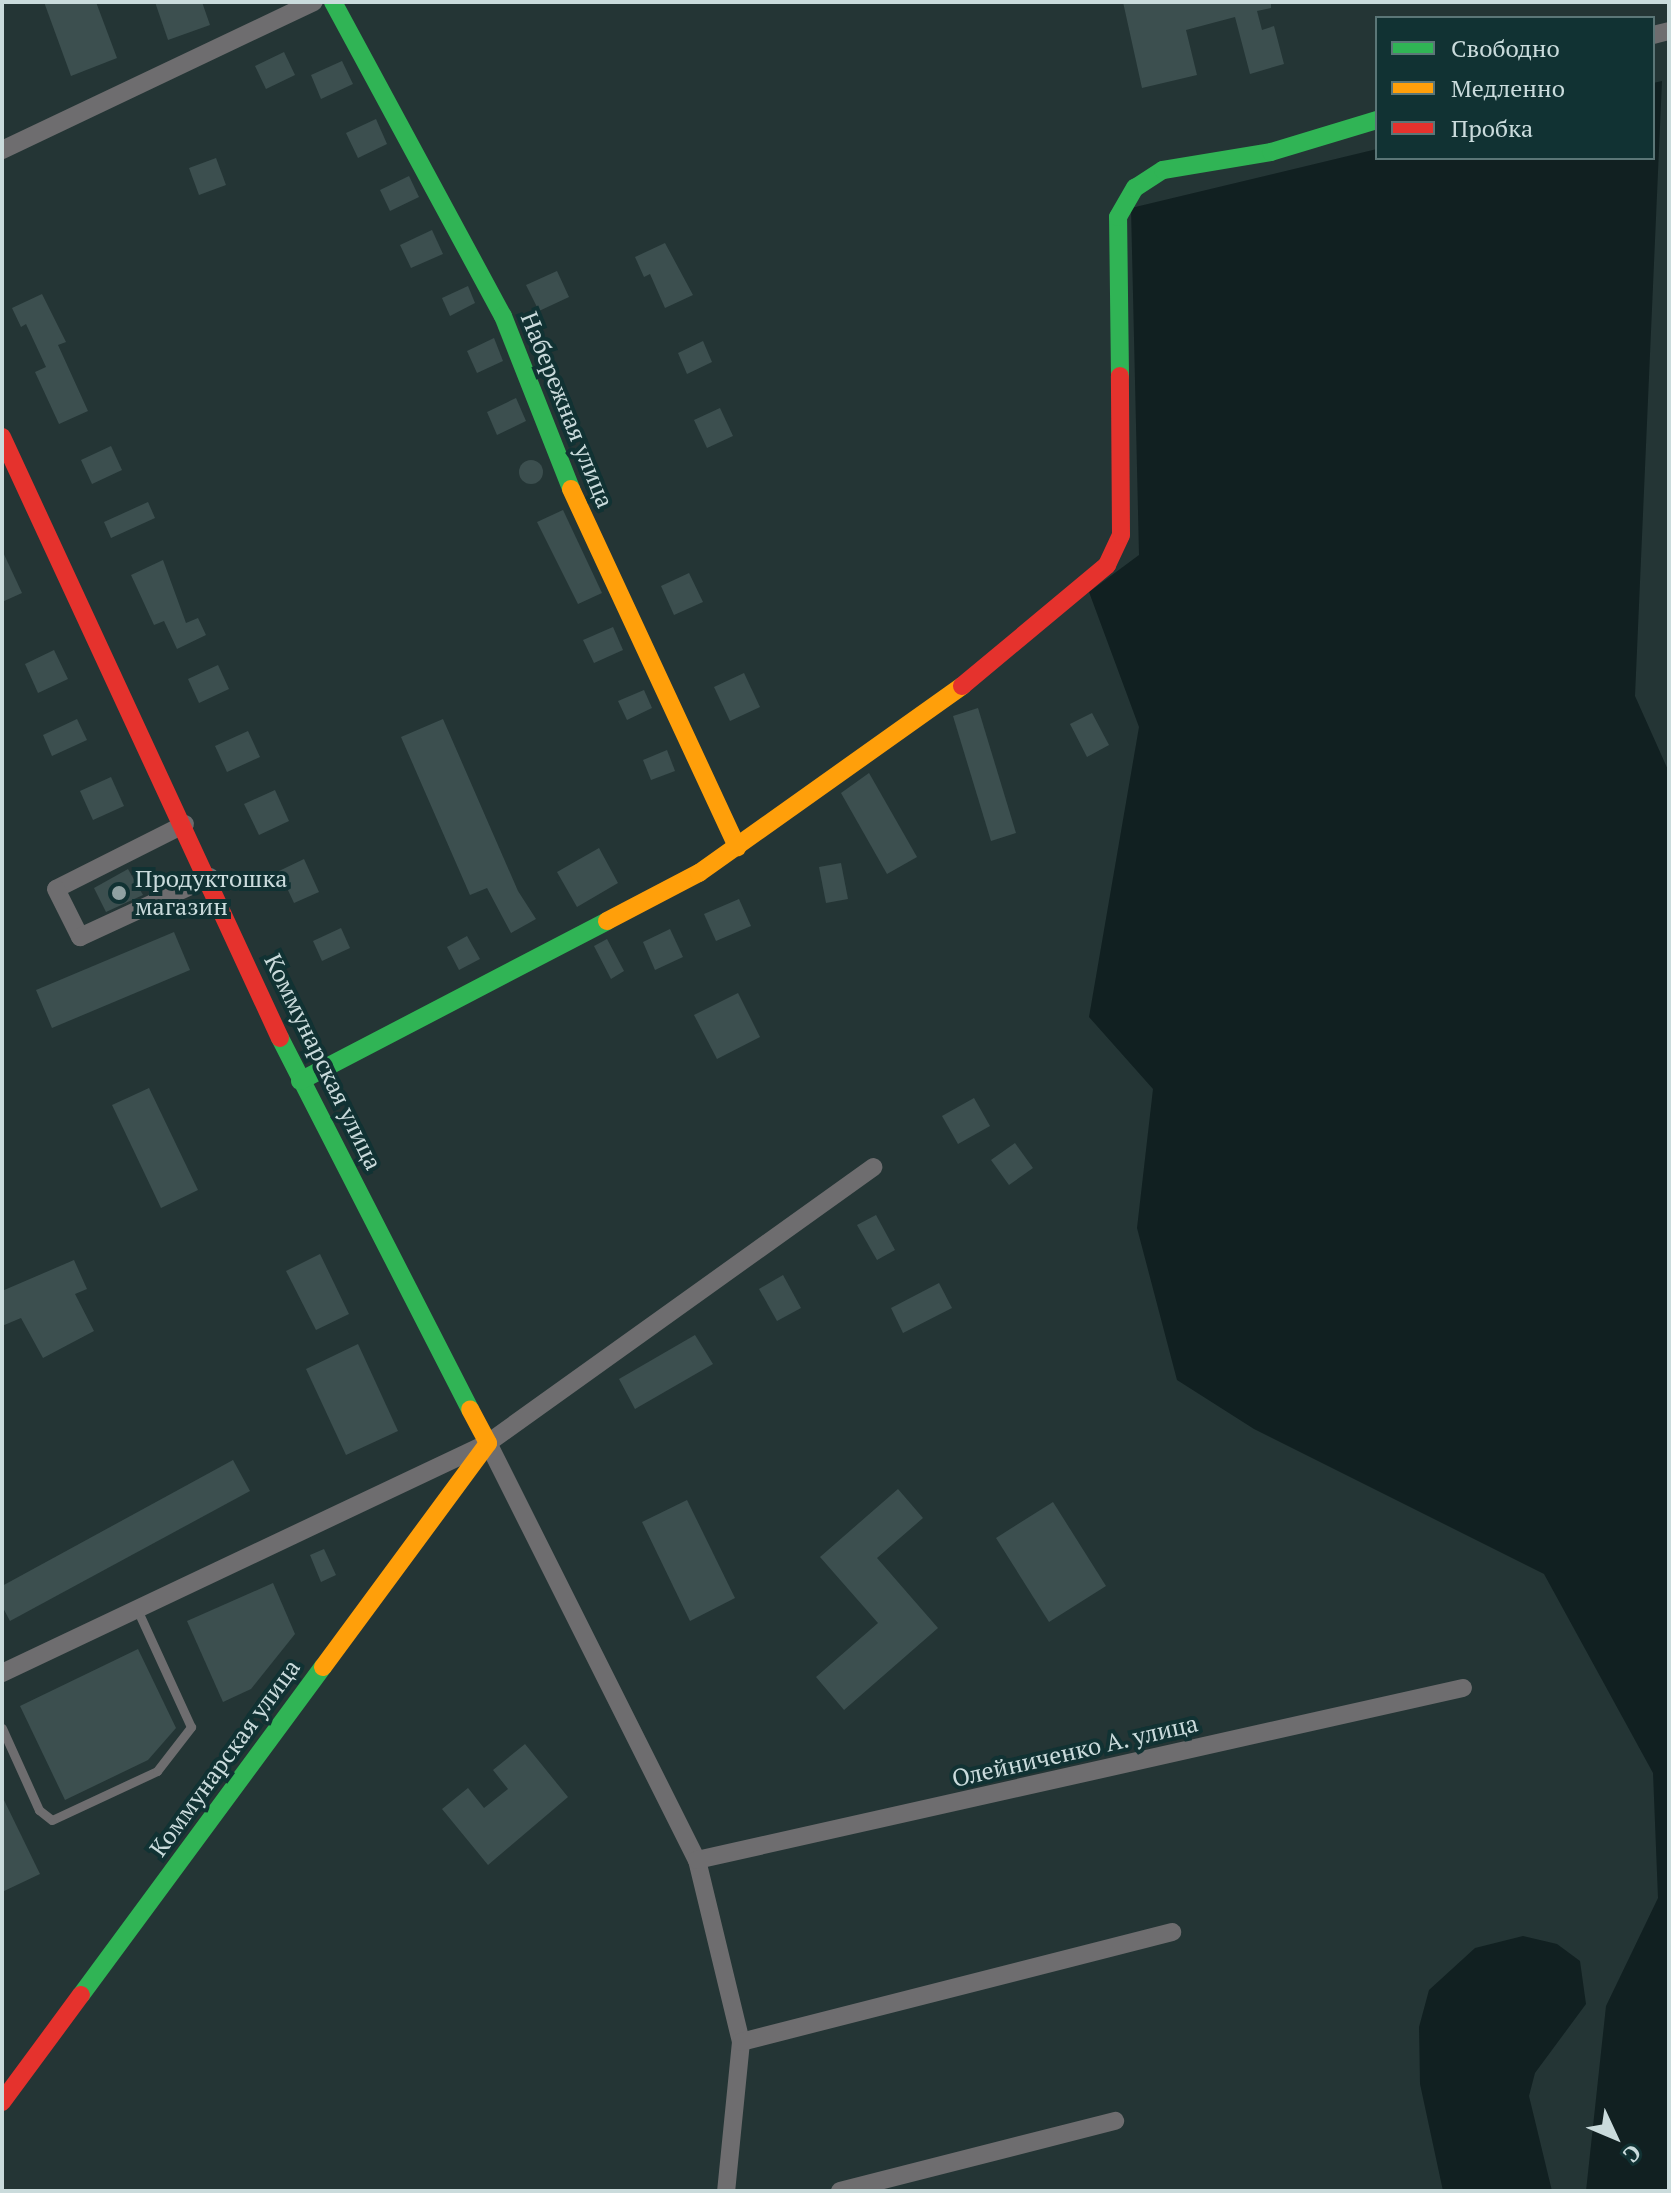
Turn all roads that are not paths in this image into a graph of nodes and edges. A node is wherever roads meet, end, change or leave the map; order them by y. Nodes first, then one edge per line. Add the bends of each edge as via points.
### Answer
1 (314, 2) edge
2 (333, 2) edge
3 (1375, 121) edge
4 (2, 150) edge
5 (2, 437) edge
6 (185, 824) junction
7 (737, 847) junction
8 (210, 877) junction
9 (300, 1081) junction
10 (873, 1167) dead end
11 (488, 1443) junction
12 (137, 1609) junction
13 (2, 1673) edge
14 (1463, 1688) dead end
15 (2, 1728) edge
16 (697, 1860) junction
17 (1172, 1932) dead end
18 (741, 2042) junction
19 (2, 2102) edge
20 (1115, 2121) dead end
21 (726, 2191) edge
22 (840, 2191) edge

1 - 4 street
2 - 7 street, Набережная улица via 503,316 556,456
3 - 7 street via 1271,152 1163,170 1135,188 1118,217 1121,535 1107,565 947,699
5 - 6 street, Коммунарская улица
6 - 8 street, Коммунарская улица
6 - 8 street via 56,889 80,937
7 - 9 street via 699,873
8 - 9 street, Коммунарская улица
9 - 11 street, Коммунарская улица
10 - 11 street
11 - 12 street
11 - 16 street, Коммунарская улица
11 - 19 street, Коммунарская улица
12 - 13 street
12 - 15 lane via 191,1727 157,1771 52,1820 39,1810
14 - 16 street, Олейниченко А. улица
16 - 18 street, Коммунарская улица
17 - 18 street
18 - 21 street, Коммунарская улица
20 - 22 street

